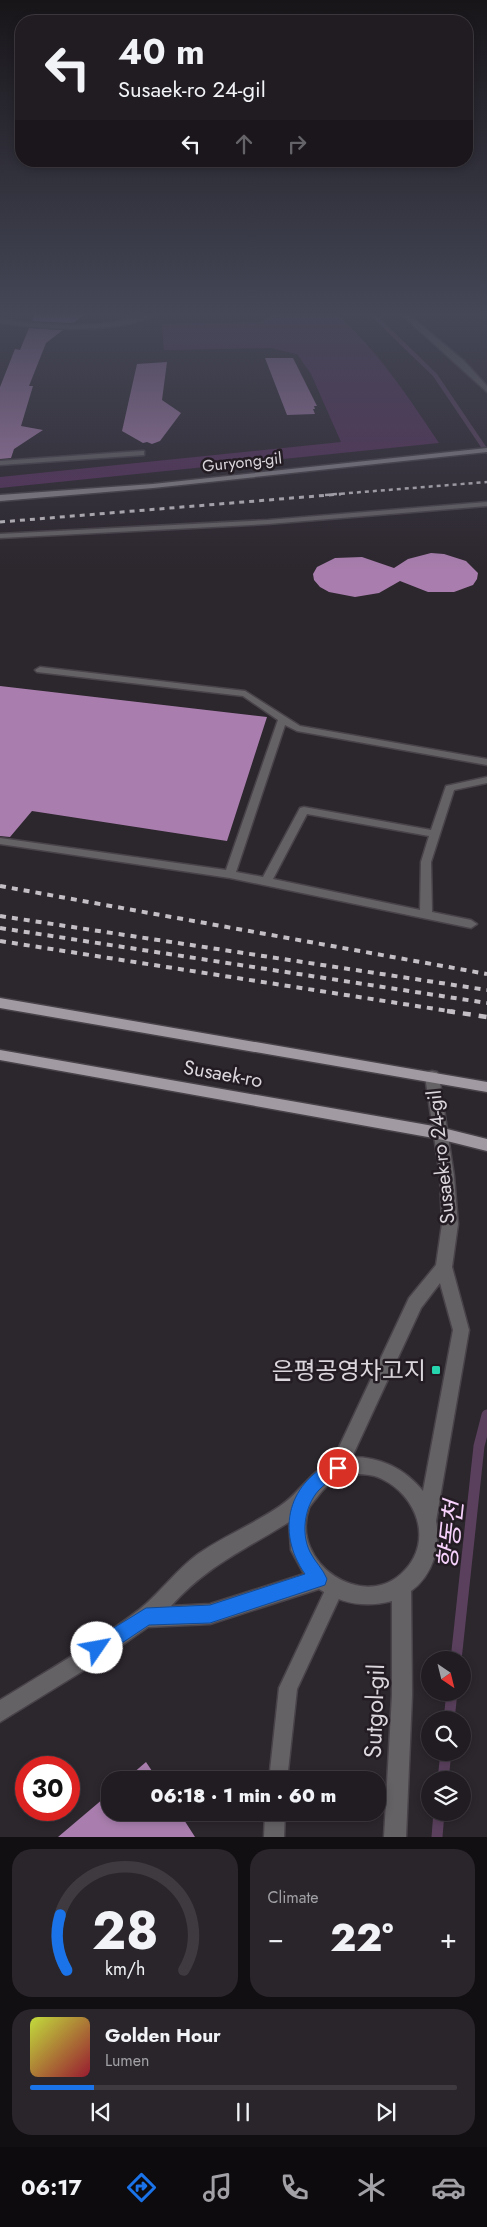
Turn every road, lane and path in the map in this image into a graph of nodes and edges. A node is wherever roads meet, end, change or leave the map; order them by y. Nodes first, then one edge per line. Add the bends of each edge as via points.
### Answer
1 (487, 450) edge
2 (141, 453) dead end
3 (0, 463) edge
4 (0, 498) edge
5 (487, 504) edge
6 (0, 536) edge
7 (40, 670) dead end
8 (283, 718) junction
9 (487, 762) edge
10 (487, 780) edge
11 (436, 834) junction
12 (0, 842) edge
13 (230, 874) junction
14 (266, 882) junction
15 (426, 915) junction
16 (471, 924) dead end
17 (0, 1003) edge
18 (0, 1055) edge
19 (432, 1076) junction
20 (487, 1087) edge
21 (439, 1133) junction
22 (487, 1145) edge
23 (444, 1267) junction
24 (338, 1468) junction
25 (301, 1502) junction
26 (427, 1519) junction
27 (319, 1579) junction
28 (401, 1587) junction
29 (334, 1590) junction
30 (146, 1617) junction
31 (0, 1712) edge
32 (279, 1771) edge
33 (275, 1821) edge
34 (274, 1837) edge
35 (395, 1837) edge

1 - 4 main road, Guryong-gil via 162,485
2 - 3 lane
5 - 6 lane via 268,522
7 - 8 lane via 245,694
8 - 9 lane via 297,728
8 - 13 lane
10 - 11 lane via 450,788
11 - 14 lane via 304,810
11 - 15 lane via 426,862
12 - 13 lane
13 - 14 lane
14 - 15 lane
15 - 16 lane
17 - 19 main road, Susaek-ro
18 - 21 main road, Susaek-ro
19 - 20 main road, Susaek-ro
19 - 21 street, Susaek-ro 24-gil
21 - 22 main road, Susaek-ro
21 - 23 street, Susaek-ro 24-gil via 447,1176 450,1224
23 - 24 street via 415,1303
23 - 26 street, Susaek-ro 24-gil via 461,1330
24 - 25 street, Susaek-ro 24-gil via 316,1481
24 - 26 street, Susaek-ro 24-gil via 359,1464 382,1469 402,1480 418,1498
25 - 27 street, Susaek-ro 24-gil via 296,1529 302,1556
25 - 30 street, Susaek-ro 24-gil via 193,1570
26 - 28 street, Susaek-ro 24-gil via 428,1545 419,1569
27 - 29 street, Susaek-ro 24-gil
27 - 30 street via 210,1614
28 - 29 street, Susaek-ro 24-gil via 380,1596 357,1597
28 - 35 street, Sutgol-gil via 402,1696
29 - 32 lane via 288,1688
30 - 31 street, Susaek-ro 24-gil
33 - 34 lane

